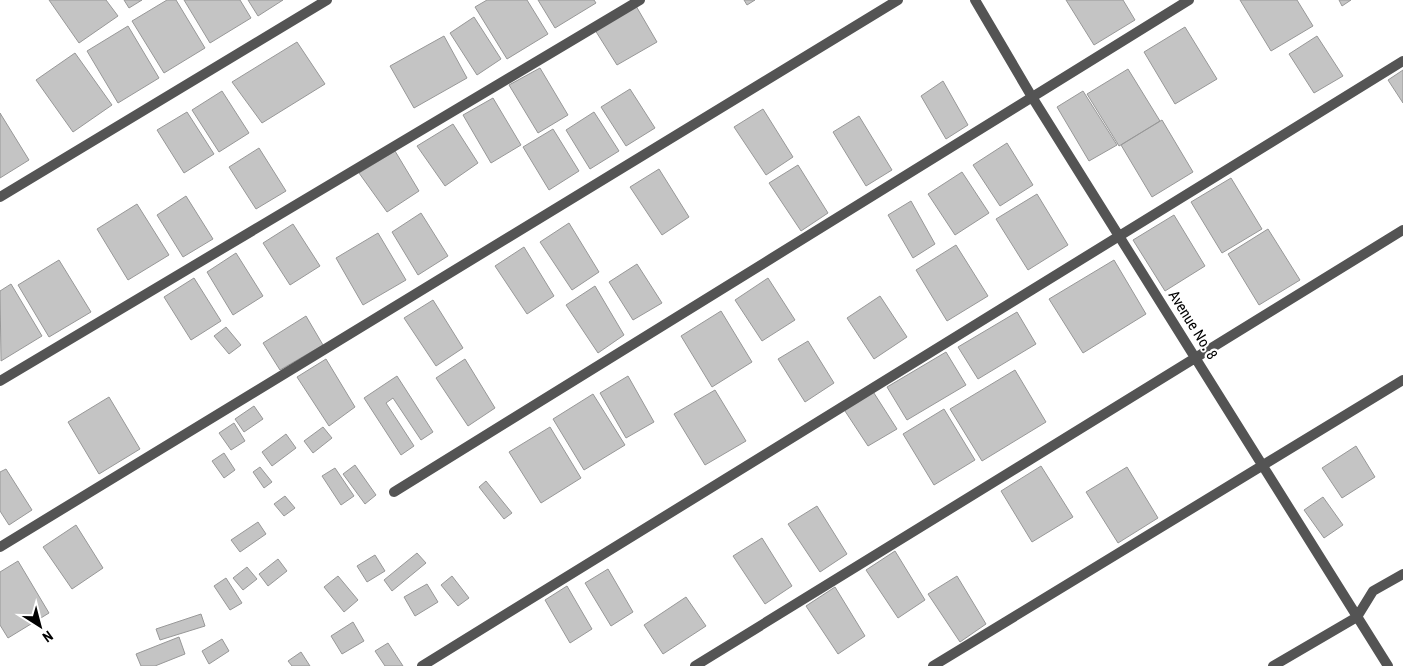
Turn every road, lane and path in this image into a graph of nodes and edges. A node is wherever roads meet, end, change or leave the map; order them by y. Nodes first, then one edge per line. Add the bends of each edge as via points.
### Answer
1 (327, 0) edge
2 (640, 0) edge
3 (898, 0) edge
4 (975, 0) edge
5 (1190, 0) edge
6 (1403, 61) edge
7 (1032, 97) junction
8 (0, 197) edge
9 (1403, 230) edge
10 (1119, 236) junction
11 (1196, 358) junction
12 (1403, 380) edge
13 (0, 381) edge
14 (1263, 465) junction
15 (394, 492) dead end
16 (0, 547) edge
17 (1403, 574) edge
18 (1357, 616) junction
19 (422, 666) edge
20 (695, 666) edge
21 (933, 666) edge
22 (1273, 666) edge
23 (1388, 666) edge

1 - 8 street
2 - 13 street
3 - 16 street
4 - 7 street, Avenue No. 8
5 - 7 street
6 - 10 street
7 - 10 street, Avenue No. 8
7 - 15 street
9 - 11 street
10 - 11 street, Avenue No. 8
10 - 19 street
11 - 14 street, Avenue No. 8
11 - 20 street
12 - 14 street
14 - 18 street, Avenue No. 8
14 - 21 street
17 - 18 street via 1373,591
18 - 22 street
18 - 23 street, Avenue No. 8

